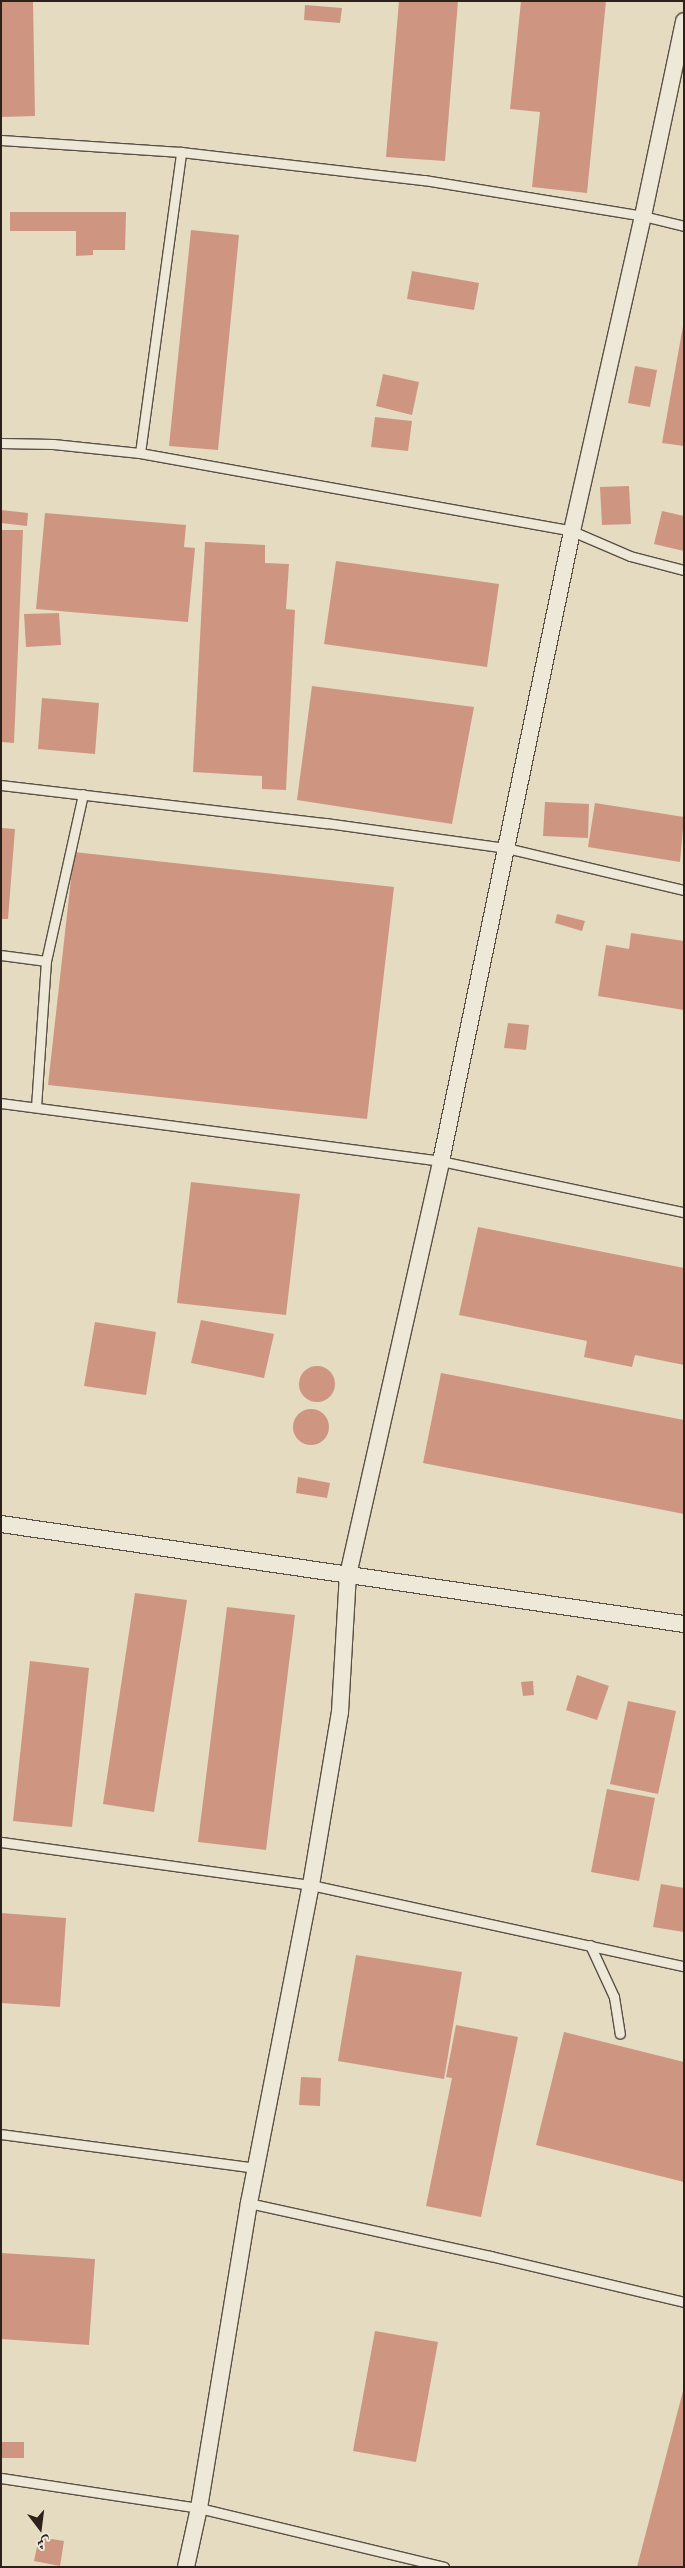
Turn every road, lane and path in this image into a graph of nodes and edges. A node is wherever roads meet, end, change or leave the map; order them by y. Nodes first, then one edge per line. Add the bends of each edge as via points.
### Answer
1 (684, 21) edge
2 (1, 140) edge
3 (180, 152) junction
4 (643, 216) junction
5 (684, 226) edge
6 (1, 443) edge
7 (140, 453) junction
8 (572, 531) junction
9 (684, 570) edge
10 (1, 785) edge
11 (82, 794) junction
12 (506, 848) junction
13 (684, 890) edge
14 (1, 955) edge
15 (46, 961) junction
16 (1, 1103) edge
17 (36, 1107) junction
18 (441, 1161) junction
19 (684, 1212) edge
20 (1, 1524) edge
21 (348, 1575) junction
22 (684, 1624) edge
23 (1, 1842) edge
24 (311, 1885) junction
25 (590, 1945) junction
26 (684, 1966) edge
27 (620, 2034) dead end
28 (1, 2134) edge
29 (256, 2168) junction
30 (249, 2203) junction
31 (684, 2302) edge
32 (1, 2478) edge
33 (199, 2508) junction
34 (186, 2567) edge
35 (444, 2567) edge

1 - 4 street
2 - 3 lane
3 - 4 lane via 424,180
3 - 7 lane
4 - 5 lane
4 - 8 street
6 - 7 lane via 53,444
7 - 8 lane
8 - 9 lane via 630,556
8 - 12 street
10 - 11 lane
11 - 12 lane
11 - 15 lane
12 - 13 lane
12 - 18 street
14 - 15 lane
15 - 17 lane
16 - 17 lane
17 - 18 lane
18 - 19 lane
18 - 21 street
20 - 21 street
21 - 22 street
21 - 24 street via 340,1712
23 - 24 lane
24 - 25 lane
24 - 29 street
25 - 26 lane
25 - 27 lane via 614,1997
28 - 29 lane
29 - 30 street
30 - 31 lane
30 - 33 street
32 - 33 lane
33 - 34 street
33 - 35 lane

